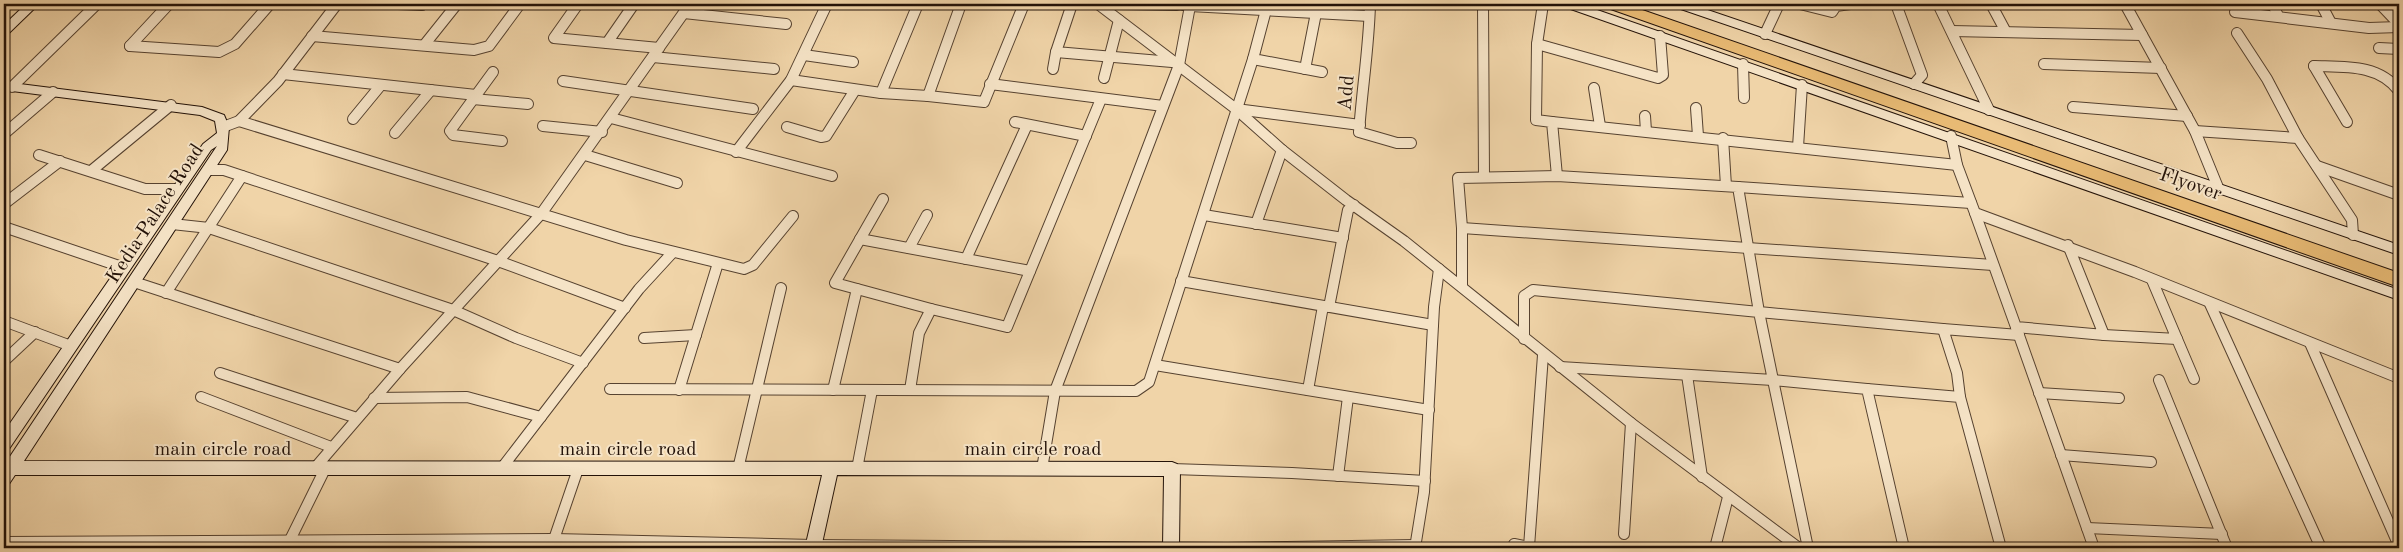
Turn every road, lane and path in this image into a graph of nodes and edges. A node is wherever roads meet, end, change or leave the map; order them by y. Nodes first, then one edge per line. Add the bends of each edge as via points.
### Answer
1 (33, 4) edge
2 (98, 4) edge
3 (169, 4) edge
4 (270, 4) edge
5 (336, 4) edge
6 (398, 4) edge
7 (457, 4) edge
8 (520, 4) edge
9 (578, 4) edge
10 (634, 4) edge
11 (690, 4) edge
12 (827, 4) edge
13 (918, 4) edge
14 (961, 4) edge
15 (1024, 4) edge
16 (1072, 4) edge
17 (1098, 4) edge
18 (1119, 4) edge
19 (1177, 4) edge
20 (1370, 4) edge
21 (1483, 4) edge
22 (1543, 4) edge
23 (1569, 4) edge
24 (1610, 4) edge
25 (1644, 4) edge
26 (1779, 4) edge
27 (1800, 4) edge
28 (1850, 4) edge
29 (1896, 4) edge
30 (1938, 4) edge
31 (1991, 4) edge
32 (2125, 4) edge
33 (2273, 4) edge
34 (2321, 4) edge
35 (2380, 4) edge
36 (422, 5) dead end
37 (1687, 5) edge
38 (1190, 6) junction
39 (1243, 6) edge
40 (1305, 8) edge
41 (1266, 10) junction
42 (2234, 12) dead end
43 (684, 13) junction
44 (1316, 13) junction
45 (1369, 16) junction
46 (2278, 16) junction
47 (1119, 20) junction
48 (2331, 23) junction
49 (786, 24) dead end
50 (2399, 26) edge
51 (4, 31) edge
52 (1952, 31) junction
53 (2006, 32) junction
54 (1765, 34) junction
55 (2237, 34) dead end
56 (2142, 35) junction
57 (312, 36) junction
58 (1660, 36) junction
59 (607, 43) junction
60 (425, 44) junction
61 (1537, 44) junction
62 (659, 48) junction
63 (2378, 48) dead end
64 (2399, 50) edge
65 (1056, 52) junction
66 (804, 55) junction
67 (1110, 55) junction
68 (653, 57) junction
69 (1253, 59) junction
70 (853, 62) dead end
71 (1176, 63) junction
72 (1743, 64) junction
73 (2044, 64) dead end
74 (1053, 68) dead end
75 (2161, 68) junction
76 (774, 69) dead end
77 (1305, 69) junction
78 (493, 72) dead end
79 (1322, 72) dead end
80 (284, 74) junction
81 (1104, 78) dead end
82 (791, 80) junction
83 (563, 81) dead end
84 (990, 84) junction
85 (1914, 84) junction
86 (381, 85) junction
87 (1802, 85) junction
88 (8, 86) edge
89 (1594, 88) dead end
90 (2398, 88) edge
91 (431, 90) junction
92 (630, 90) junction
93 (855, 90) junction
94 (53, 92) junction
95 (881, 93) junction
96 (928, 96) junction
97 (475, 97) junction
98 (1101, 98) junction
99 (1744, 98) dead end
100 (528, 104) dead end
101 (171, 105) junction
102 (1163, 106) junction
103 (2073, 107) dead end
104 (1696, 108) dead end
105 (753, 109) dead end
106 (1236, 109) junction
107 (1989, 110) junction
108 (1645, 116) dead end
109 (2187, 116) junction
110 (611, 118) junction
111 (353, 120) dead end
112 (239, 121) junction
113 (1015, 122) dead end
114 (1552, 122) junction
115 (2347, 122) dead end
116 (1969, 123) junction
117 (1027, 125) junction
118 (1360, 125) junction
119 (543, 126) dead end
120 (1600, 126) junction
121 (788, 127) dead end
122 (223, 131) junction
123 (1646, 131) junction
124 (2194, 131) junction
125 (602, 132) junction
126 (396, 133) dead end
127 (4, 134) edge
128 (1086, 136) junction
129 (1698, 136) junction
130 (1951, 136) junction
131 (1723, 138) junction
132 (2298, 138) junction
133 (502, 140) dead end
134 (1411, 142) dead end
135 (1798, 147) junction
136 (1282, 150) junction
137 (736, 152) junction
138 (39, 155) dead end
139 (585, 155) junction
140 (60, 161) junction
141 (1957, 165) junction
142 (2317, 166) junction
143 (208, 170) junction
144 (91, 171) junction
145 (242, 176) junction
146 (832, 176) dead end
147 (1557, 176) junction
148 (1484, 177) junction
149 (677, 184) dead end
150 (1726, 186) junction
151 (1738, 187) junction
152 (178, 189) junction
153 (2219, 190) junction
154 (2399, 195) edge
155 (883, 199) dead end
156 (4, 204) edge
157 (1354, 205) junction
158 (1973, 208) junction
159 (541, 214) junction
160 (926, 215) dead end
161 (1204, 215) junction
162 (793, 216) dead end
163 (172, 224) junction
164 (1256, 224) junction
165 (4, 227) edge
166 (208, 228) junction
167 (1462, 228) junction
168 (2352, 235) junction
169 (1343, 238) junction
170 (860, 239) junction
171 (2068, 245) junction
172 (909, 248) junction
173 (1747, 248) junction
174 (2399, 250) edge
175 (673, 252) junction
176 (966, 259) junction
177 (498, 261) junction
178 (718, 263) junction
179 (1993, 265) junction
180 (2399, 267) edge
181 (125, 268) junction
182 (1439, 269) junction
183 (1030, 271) junction
184 (2152, 280) junction
185 (2399, 280) edge
186 (1181, 281) junction
187 (134, 282) junction
188 (1462, 287) junction
189 (781, 288) dead end
190 (857, 289) junction
191 (166, 293) junction
192 (2399, 295) edge
193 (2210, 304) junction
194 (1326, 306) junction
195 (625, 308) junction
196 (931, 309) junction
197 (453, 310) junction
198 (1759, 312) junction
199 (4, 321) edge
200 (1433, 325) junction
201 (1943, 329) junction
202 (2018, 331) junction
203 (35, 332) junction
204 (696, 336) junction
205 (2104, 336) junction
206 (644, 338) dead end
207 (1524, 339) junction
208 (2177, 339) junction
209 (2310, 343) junction
210 (71, 346) junction
211 (1543, 355) junction
212 (4, 361) edge
213 (584, 363) junction
214 (1155, 365) junction
215 (1560, 367) junction
216 (400, 368) junction
217 (220, 373) dead end
218 (1687, 375) junction
219 (2399, 378) edge
220 (2194, 379) dead end
221 (1774, 380) junction
222 (2159, 380) dead end
223 (610, 389) dead end
224 (1867, 389) junction
225 (679, 390) junction
226 (757, 390) junction
227 (833, 390) junction
228 (872, 390) junction
229 (910, 390) junction
230 (1308, 390) junction
231 (1055, 391) junction
232 (2039, 393) junction
233 (1348, 396) junction
234 (200, 397) dead end
235 (1960, 397) junction
236 (374, 398) junction
237 (2118, 398) dead end
238 (1429, 410) junction
239 (541, 417) junction
240 (357, 418) junction
241 (1630, 423) junction
242 (4, 444) edge
243 (331, 447) junction
244 (2062, 455) junction
245 (2151, 462) dead end
246 (319, 469) junction
247 (501, 469) junction
248 (578, 469) junction
249 (738, 469) junction
250 (831, 469) junction
251 (857, 469) junction
252 (1042, 469) junction
253 (1172, 469) junction
254 (6, 472) edge
255 (1338, 476) junction
256 (1702, 477) junction
257 (1425, 482) junction
258 (1728, 497) junction
259 (2088, 528) junction
260 (1624, 534) dead end
261 (2222, 534) junction
262 (4, 542) edge
263 (288, 544) edge
264 (374, 544) edge
265 (552, 544) edge
266 (46, 545) edge
267 (726, 546) edge
268 (1415, 546) edge
269 (2399, 546) edge
270 (813, 547) edge
271 (1171, 547) edge
272 (1531, 547) edge
273 (1513, 548) edge
274 (1715, 548) edge
275 (1799, 548) edge
276 (1808, 548) edge
277 (1904, 548) edge
278 (2001, 548) edge
279 (2094, 548) edge
280 (2227, 548) edge
281 (2322, 548) edge

1 - 51 street
2 - 88 street
3 - 4 street via 130,46 218,52 228,49
5 - 57 street
6 - 36 street
7 - 60 street
8 - 60 street via 489,46 474,50
9 - 59 street via 554,38
10 - 59 street
11 - 43 street
12 - 66 street
13 - 95 street
14 - 96 street
15 - 84 street
16 - 65 street
17 - 47 street
18 - 19 street
19 - 38 street
20 - 45 street, Add
21 - 148 street
22 - 61 street
23 - 58 street
24 - 116 highway
25 - 116 highway
26 - 54 street
27 - 28 street via 1832,12 1836,6
29 - 85 street via 1922,75
30 - 52 street
31 - 53 street
32 - 56 street
33 - 46 street
34 - 48 street
35 - 50 street
37 - 54 street
38 - 39 street
38 - 71 street
39 - 41 street
40 - 41 street
40 - 44 street
41 - 69 street
42 - 46 street
43 - 49 street
43 - 62 street
44 - 45 street
44 - 77 street
45 - 118 street, Add
46 - 48 street
47 - 67 street
47 - 71 street
48 - 50 street via 2369,28
52 - 53 street
52 - 107 street
53 - 56 street
54 - 85 street
55 - 132 street via 2268,80
56 - 75 street
57 - 60 street
57 - 80 street
58 - 61 street via 1663,75 1658,78
58 - 72 street
59 - 62 street
61 - 114 street via 1536,120
62 - 68 street
63 - 64 street
65 - 67 street
65 - 74 street
66 - 70 street
66 - 82 street
67 - 71 street
67 - 81 street
68 - 76 street
68 - 92 street
69 - 77 street
69 - 106 street
71 - 102 street
71 - 106 street
72 - 87 street
72 - 99 street
73 - 75 street
75 - 109 street
77 - 79 street
78 - 97 street
80 - 86 street
80 - 112 street
82 - 93 street
82 - 137 street
83 - 92 street
84 - 96 street via 984,102
84 - 98 street
85 - 107 street
86 - 91 street
86 - 111 street
87 - 130 street
87 - 135 street
88 - 94 street
89 - 120 street
90 - 115 street via 2375,71 2314,66
91 - 97 street
91 - 126 street
92 - 105 street
92 - 110 street
93 - 95 street
93 - 121 street via 826,136
94 - 101 street
94 - 127 street
95 - 96 street
97 - 100 street
97 - 133 street via 450,131 454,135
98 - 102 street
98 - 128 street
101 - 122 street via 213,114 220,118
101 - 144 street
102 - 231 street
103 - 109 street
104 - 129 street
106 - 118 street
106 - 136 street
106 - 161 street
107 - 153 street
108 - 123 street
109 - 124 street
110 - 125 street
110 - 137 street
112 - 122 street
112 - 159 street
113 - 117 street
114 - 120 street
114 - 147 street
116 - 180 highway, Flyover
116 - 185 highway, Flyover
117 - 128 street
117 - 176 street
118 - 134 street, Add via 1359,132 1366,135
119 - 125 street
120 - 123 street
122 - 143 street, Kedia Palace Road via 223,147
122 - 152 street, Kedia Palace Road via 207,147
123 - 129 street
124 - 132 street
124 - 153 street
125 - 139 street
128 - 183 street
129 - 131 street
130 - 141 street
130 - 192 street
131 - 135 street
131 - 150 street
132 - 142 street
135 - 141 street
136 - 157 street
136 - 164 street
137 - 146 street
138 - 140 street
139 - 149 street
139 - 159 street
140 - 144 street
140 - 156 street
141 - 158 street
142 - 154 street
142 - 168 street via 2352,220
143 - 145 street via 224,170
143 - 163 street, Kedia Palace Road
144 - 152 street via 146,189
145 - 166 street
145 - 177 street
147 - 148 street
147 - 150 street
148 - 167 street via 1458,178
150 - 151 street
151 - 158 street
151 - 173 street
152 - 181 street, Kedia Palace Road
153 - 168 street
155 - 170 street
157 - 169 street via 1348,210
157 - 182 street
158 - 171 street
158 - 179 street
159 - 175 street
159 - 177 street
160 - 172 street
161 - 164 street
161 - 186 street
162 - 178 street via 753,265 744,269
163 - 166 street
163 - 187 street, Kedia Palace Road
164 - 169 street
165 - 181 street
166 - 191 street
166 - 197 street
167 - 173 street
167 - 188 street
168 - 174 street
169 - 194 street
170 - 172 street
170 - 190 street via 835,283
171 - 184 street
171 - 205 street
172 - 176 street
173 - 179 street
173 - 198 street
175 - 178 street
175 - 195 street
176 - 183 street
177 - 195 street
177 - 197 street
178 - 204 street
179 - 202 street
181 - 210 street, Kedia Palace Road
182 - 188 street
182 - 200 street
183 - 196 street via 1007,327
184 - 193 street
184 - 208 street
186 - 194 street
186 - 214 street
187 - 191 street
187 - 254 street, Kedia Palace Road
188 - 207 street
189 - 226 street
190 - 196 street
190 - 227 street
191 - 216 street
193 - 209 street
193 - 281 street
194 - 200 street
194 - 230 street
195 - 213 street
196 - 229 street via 920,333
197 - 213 street
197 - 216 street
198 - 201 street
198 - 207 street via 1533,290 1524,296
198 - 221 street
199 - 203 street
200 - 238 street
201 - 202 street
201 - 235 street via 1957,373
202 - 205 street
202 - 232 street
203 - 210 street
203 - 212 street
204 - 206 street
204 - 225 street
205 - 208 street
207 - 211 street
208 - 220 street
209 - 219 street
209 - 269 street
210 - 242 street, Kedia Palace Road
211 - 215 street
211 - 272 street
213 - 239 street
214 - 230 street
214 - 231 street via 1149,382 1136,392
215 - 218 street
215 - 241 street
216 - 236 street
217 - 240 street
218 - 221 street
218 - 256 street
221 - 224 street
221 - 276 street
222 - 261 street
223 - 225 street
224 - 235 street
224 - 277 street
225 - 226 street
226 - 227 street
226 - 249 street
227 - 228 street
228 - 229 street
228 - 251 street
229 - 231 street
230 - 233 street
231 - 252 street
232 - 237 street
232 - 244 street
233 - 238 street
233 - 255 street
234 - 243 street
235 - 278 street
236 - 239 street via 467,397
236 - 240 street
238 - 257 street
239 - 247 street
240 - 243 street
241 - 256 street
241 - 260 street
243 - 246 street
244 - 245 street
244 - 259 street
246 - 247 street, main circle road
246 - 254 street, main circle road
246 - 263 street
247 - 248 street, main circle road
248 - 249 street, main circle road
248 - 265 street
249 - 250 street, main circle road
250 - 251 street, main circle road
250 - 270 street
251 - 252 street, main circle road
252 - 253 street, main circle road
253 - 255 street
253 - 271 street
255 - 257 street
256 - 258 street
257 - 268 street
258 - 274 street
258 - 275 street
259 - 261 street
259 - 279 street
261 - 280 street
262 - 266 street
263 - 264 street
263 - 266 street
264 - 265 street
265 - 267 street
267 - 270 street
268 - 271 street
270 - 271 street
272 - 273 street via 1514,544

